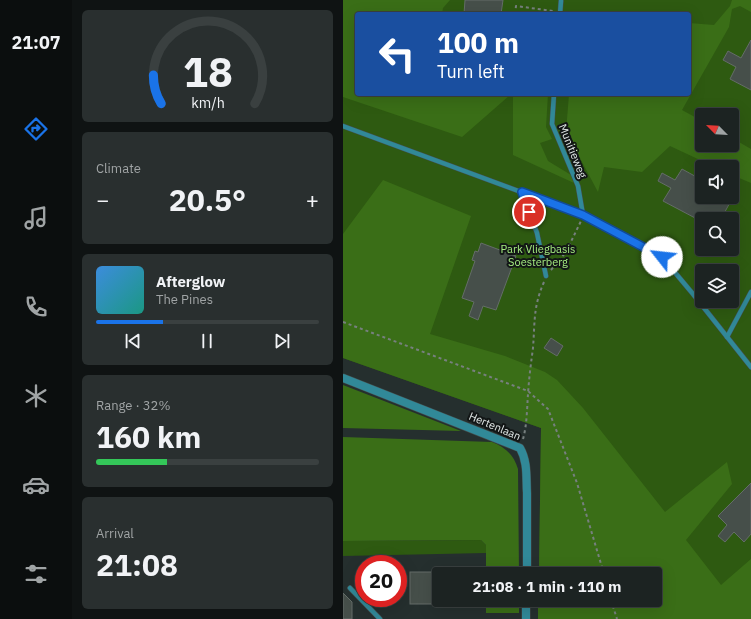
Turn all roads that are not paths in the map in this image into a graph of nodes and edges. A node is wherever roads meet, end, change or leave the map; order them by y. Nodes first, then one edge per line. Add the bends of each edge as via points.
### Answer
1 (561, 1) dead end
2 (560, 12) edge
3 (554, 96) edge
4 (343, 126) edge
5 (522, 192) junction
6 (583, 215) junction
7 (546, 276) road end
8 (751, 292) edge
9 (727, 337) junction
10 (751, 367) edge
11 (343, 378) edge
12 (527, 567) edge
13 (350, 588) dead end
14 (526, 607) edge
15 (380, 619) edge
16 (526, 619) edge

1 - 2 lane
3 - 6 lane, Munitieweg via 552,124 578,186
4 - 5 lane
5 - 6 lane
5 - 7 lane via 537,234
6 - 9 lane via 662,257
8 - 9 lane
9 - 10 lane
11 - 12 street, Hertenlaan via 520,448 524,454 525,464
13 - 15 lane
14 - 16 street

